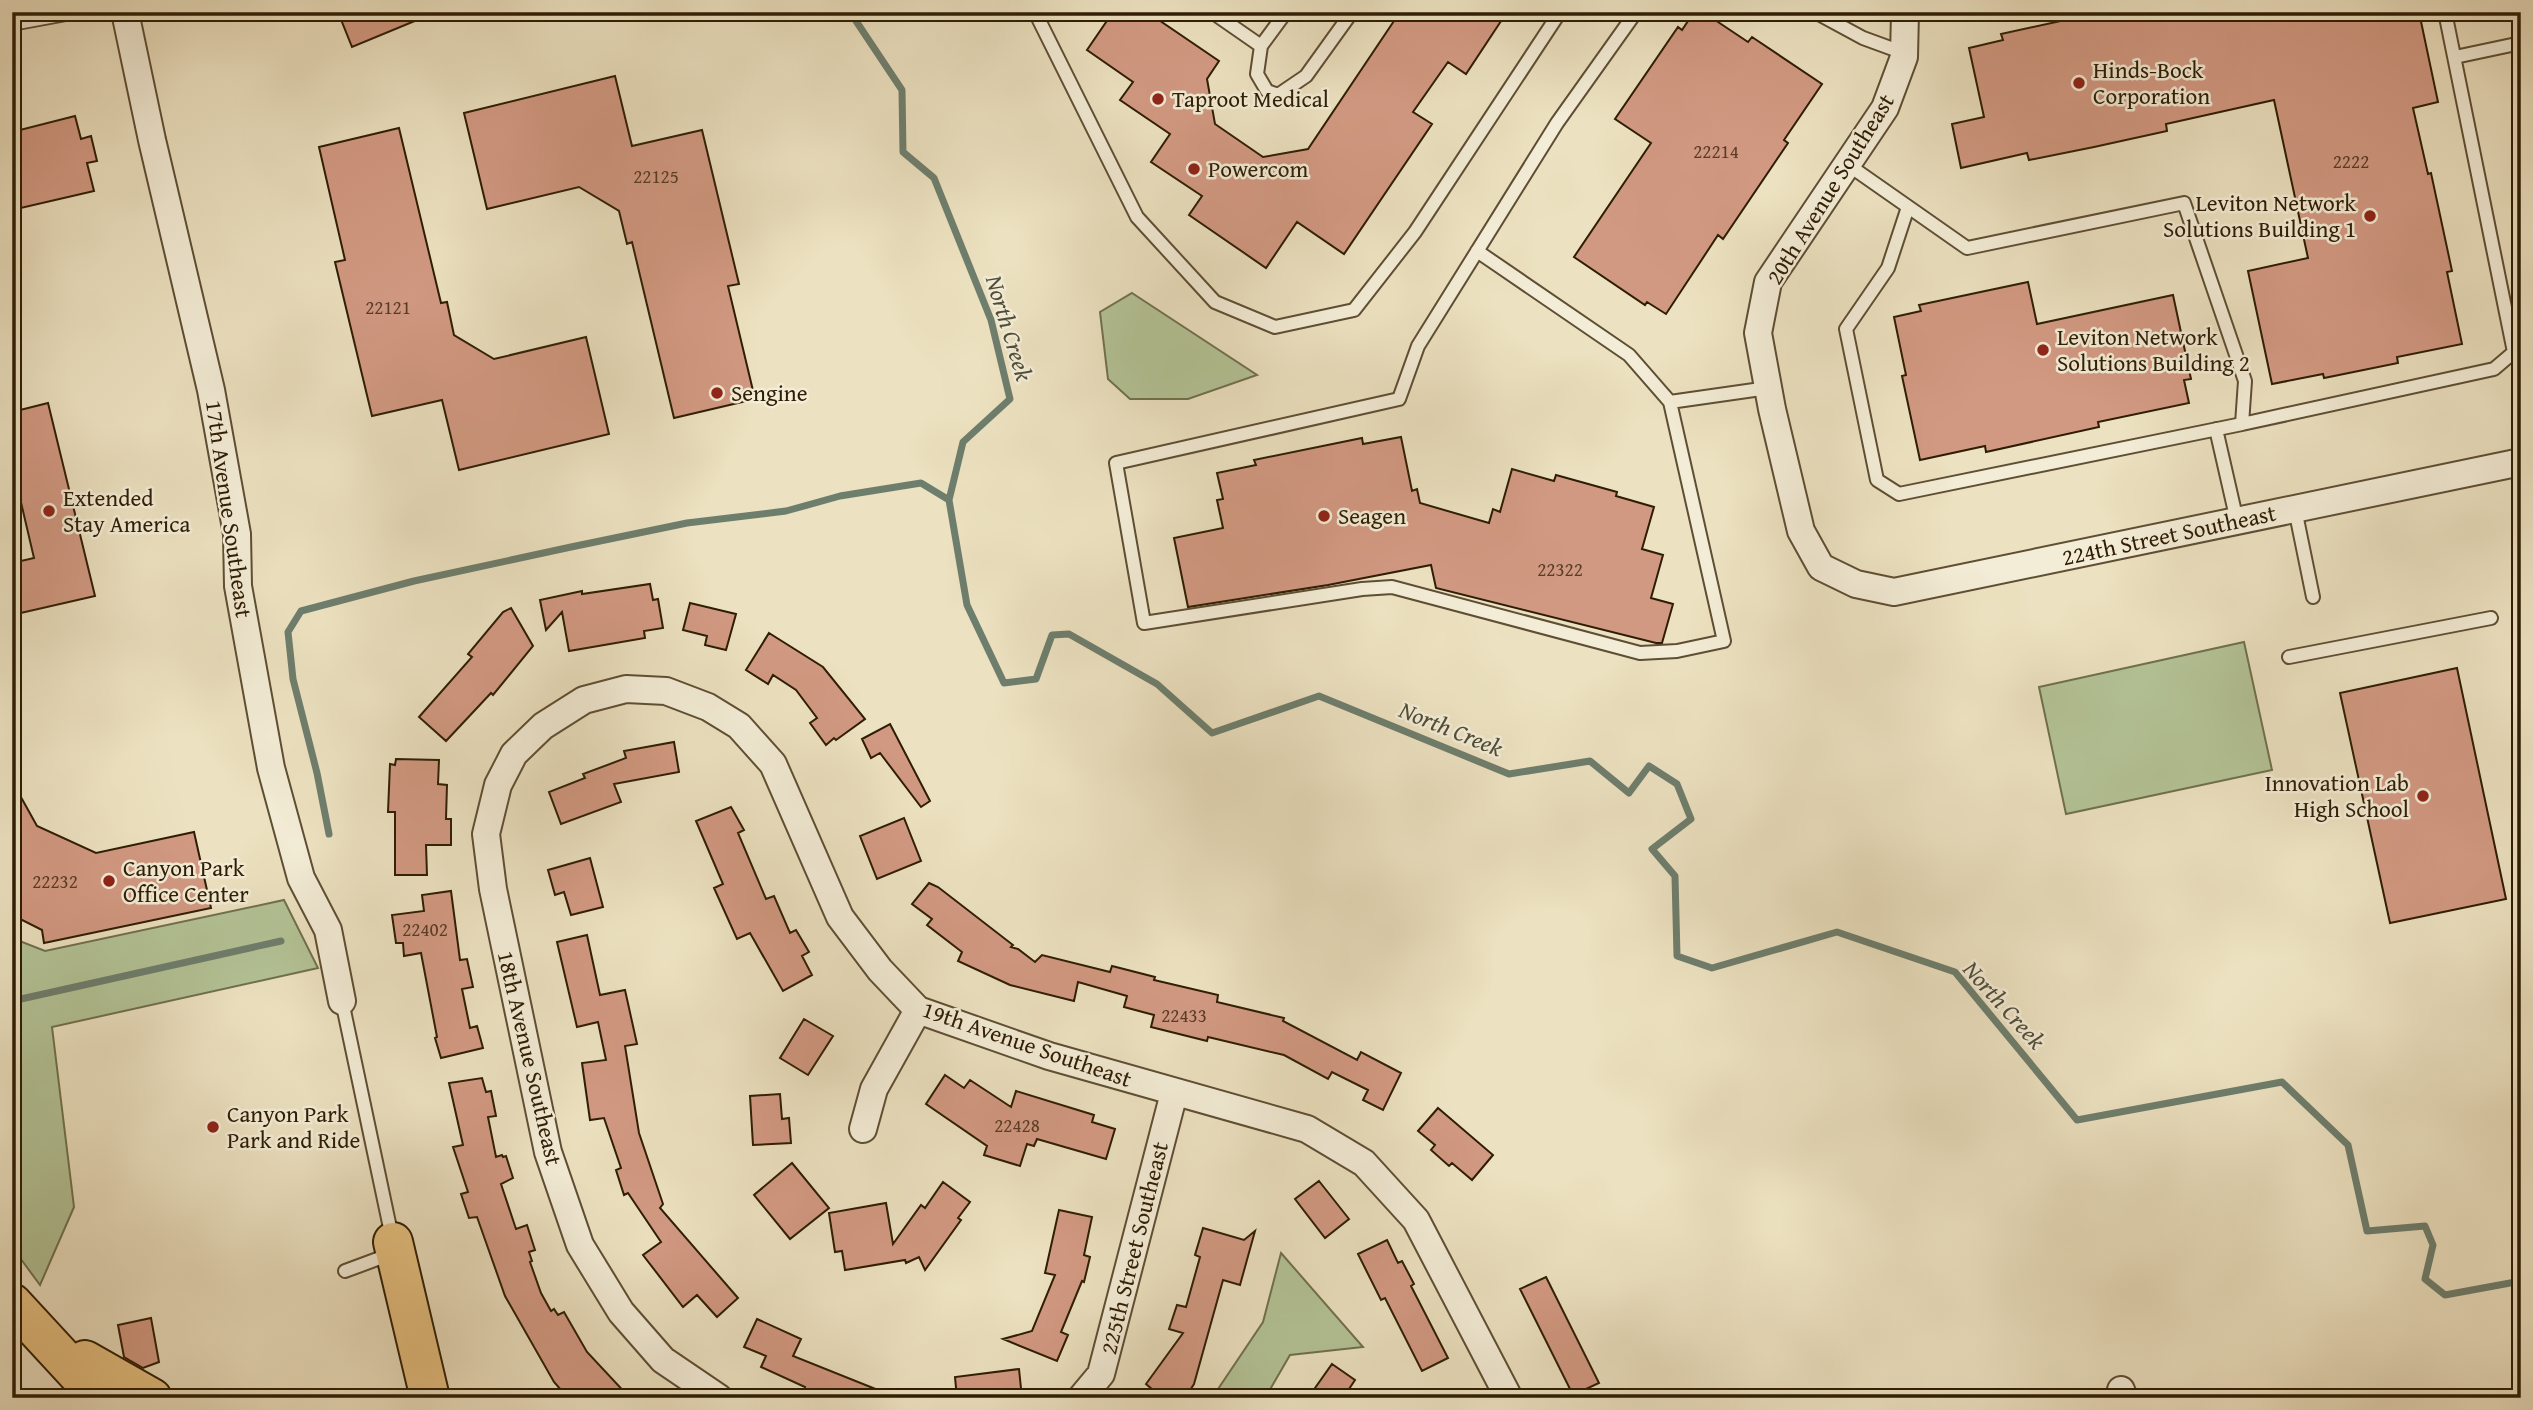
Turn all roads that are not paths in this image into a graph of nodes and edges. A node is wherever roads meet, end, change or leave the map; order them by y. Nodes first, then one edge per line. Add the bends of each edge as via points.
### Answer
1 (77, 12) edge
2 (125, 12) edge
3 (1035, 12) edge
4 (1212, 12) edge
5 (1286, 12) edge
6 (1352, 12) edge
7 (1560, 12) edge
8 (1636, 12) edge
9 (1815, 12) edge
10 (1905, 12) edge
11 (2445, 12) edge
12 (12, 24) edge
13 (2521, 43) edge
14 (1261, 46) junction
15 (1904, 53) junction
16 (2455, 57) junction
17 (1847, 164) junction
18 (1909, 207) junction
19 (1477, 251) junction
20 (1768, 388) junction
21 (1670, 402) junction
22 (2242, 424) junction
23 (2216, 429) junction
24 (2521, 462) edge
25 (2295, 509) junction
26 (2237, 521) junction
27 (1821, 567) joint
28 (2313, 597) dead end
29 (2491, 618) dead end
30 (2289, 657) dead end
31 (584, 700) joint
32 (342, 1001) joint
33 (918, 1010) junction
34 (1174, 1093) junction
35 (863, 1129) dead end
36 (393, 1242) junction
37 (345, 1271) dead end
38 (12, 1303) edge
39 (37, 1333) junction
40 (1500, 1395) edge
41 (105, 1398) edge
42 (152, 1398) edge
43 (430, 1398) edge
44 (719, 1398) edge
45 (1081, 1398) edge

1 - 12 lane
2 - 32 street, 17th Avenue Southeast via 211,390 237,534 238,586 271,768 302,878 328,930
3 - 7 lane via 1137,217 1215,302 1275,327 1354,310 1415,232
4 - 14 lane
5 - 14 lane
6 - 14 lane via 1306,76 1278,94 1267,91 1257,74
8 - 19 lane via 1557,123
9 - 15 lane via 1863,38
10 - 15 street, 20th Avenue Southeast
11 - 16 lane
13 - 16 lane
15 - 17 street, 20th Avenue Southeast via 1885,108
16 - 22 lane via 2514,352 2494,369
17 - 18 lane
17 - 20 street, 20th Avenue Southeast via 1768,282 1758,333
18 - 22 lane via 1967,248 2184,203 2245,381
18 - 23 lane via 1888,268 1846,329 1877,480 1899,494
19 - 21 lane via 1629,355
19 - 21 lane via 1418,346 1399,399 1116,463 1144,623 1392,587 1640,653 1724,641
20 - 21 lane
20 - 27 street, 20th Avenue Southeast via 1801,531
22 - 23 lane
23 - 26 lane
24 - 25 street, 224th Street Southeast
25 - 26 street, 224th Street Southeast
25 - 28 lane
26 - 27 street, 224th Street Southeast via 1894,592 1856,584
29 - 30 lane
31 - 33 street, 19th Avenue Southeast via 626,689 666,691 739,726 773,764 839,917
31 - 44 street, 18th Avenue Southeast via 543,726 514,754 498,785 486,834 493,889 548,1152 580,1245 621,1312 663,1360
32 - 36 lane
33 - 34 street, 19th Avenue Southeast
33 - 35 street via 874,1089
34 - 40 street via 1307,1129 1364,1163 1416,1220
34 - 45 street, 225th Street Southeast via 1101,1374
36 - 37 lane via 380,1258
36 - 43 highway
38 - 39 highway
39 - 41 highway
39 - 42 highway

